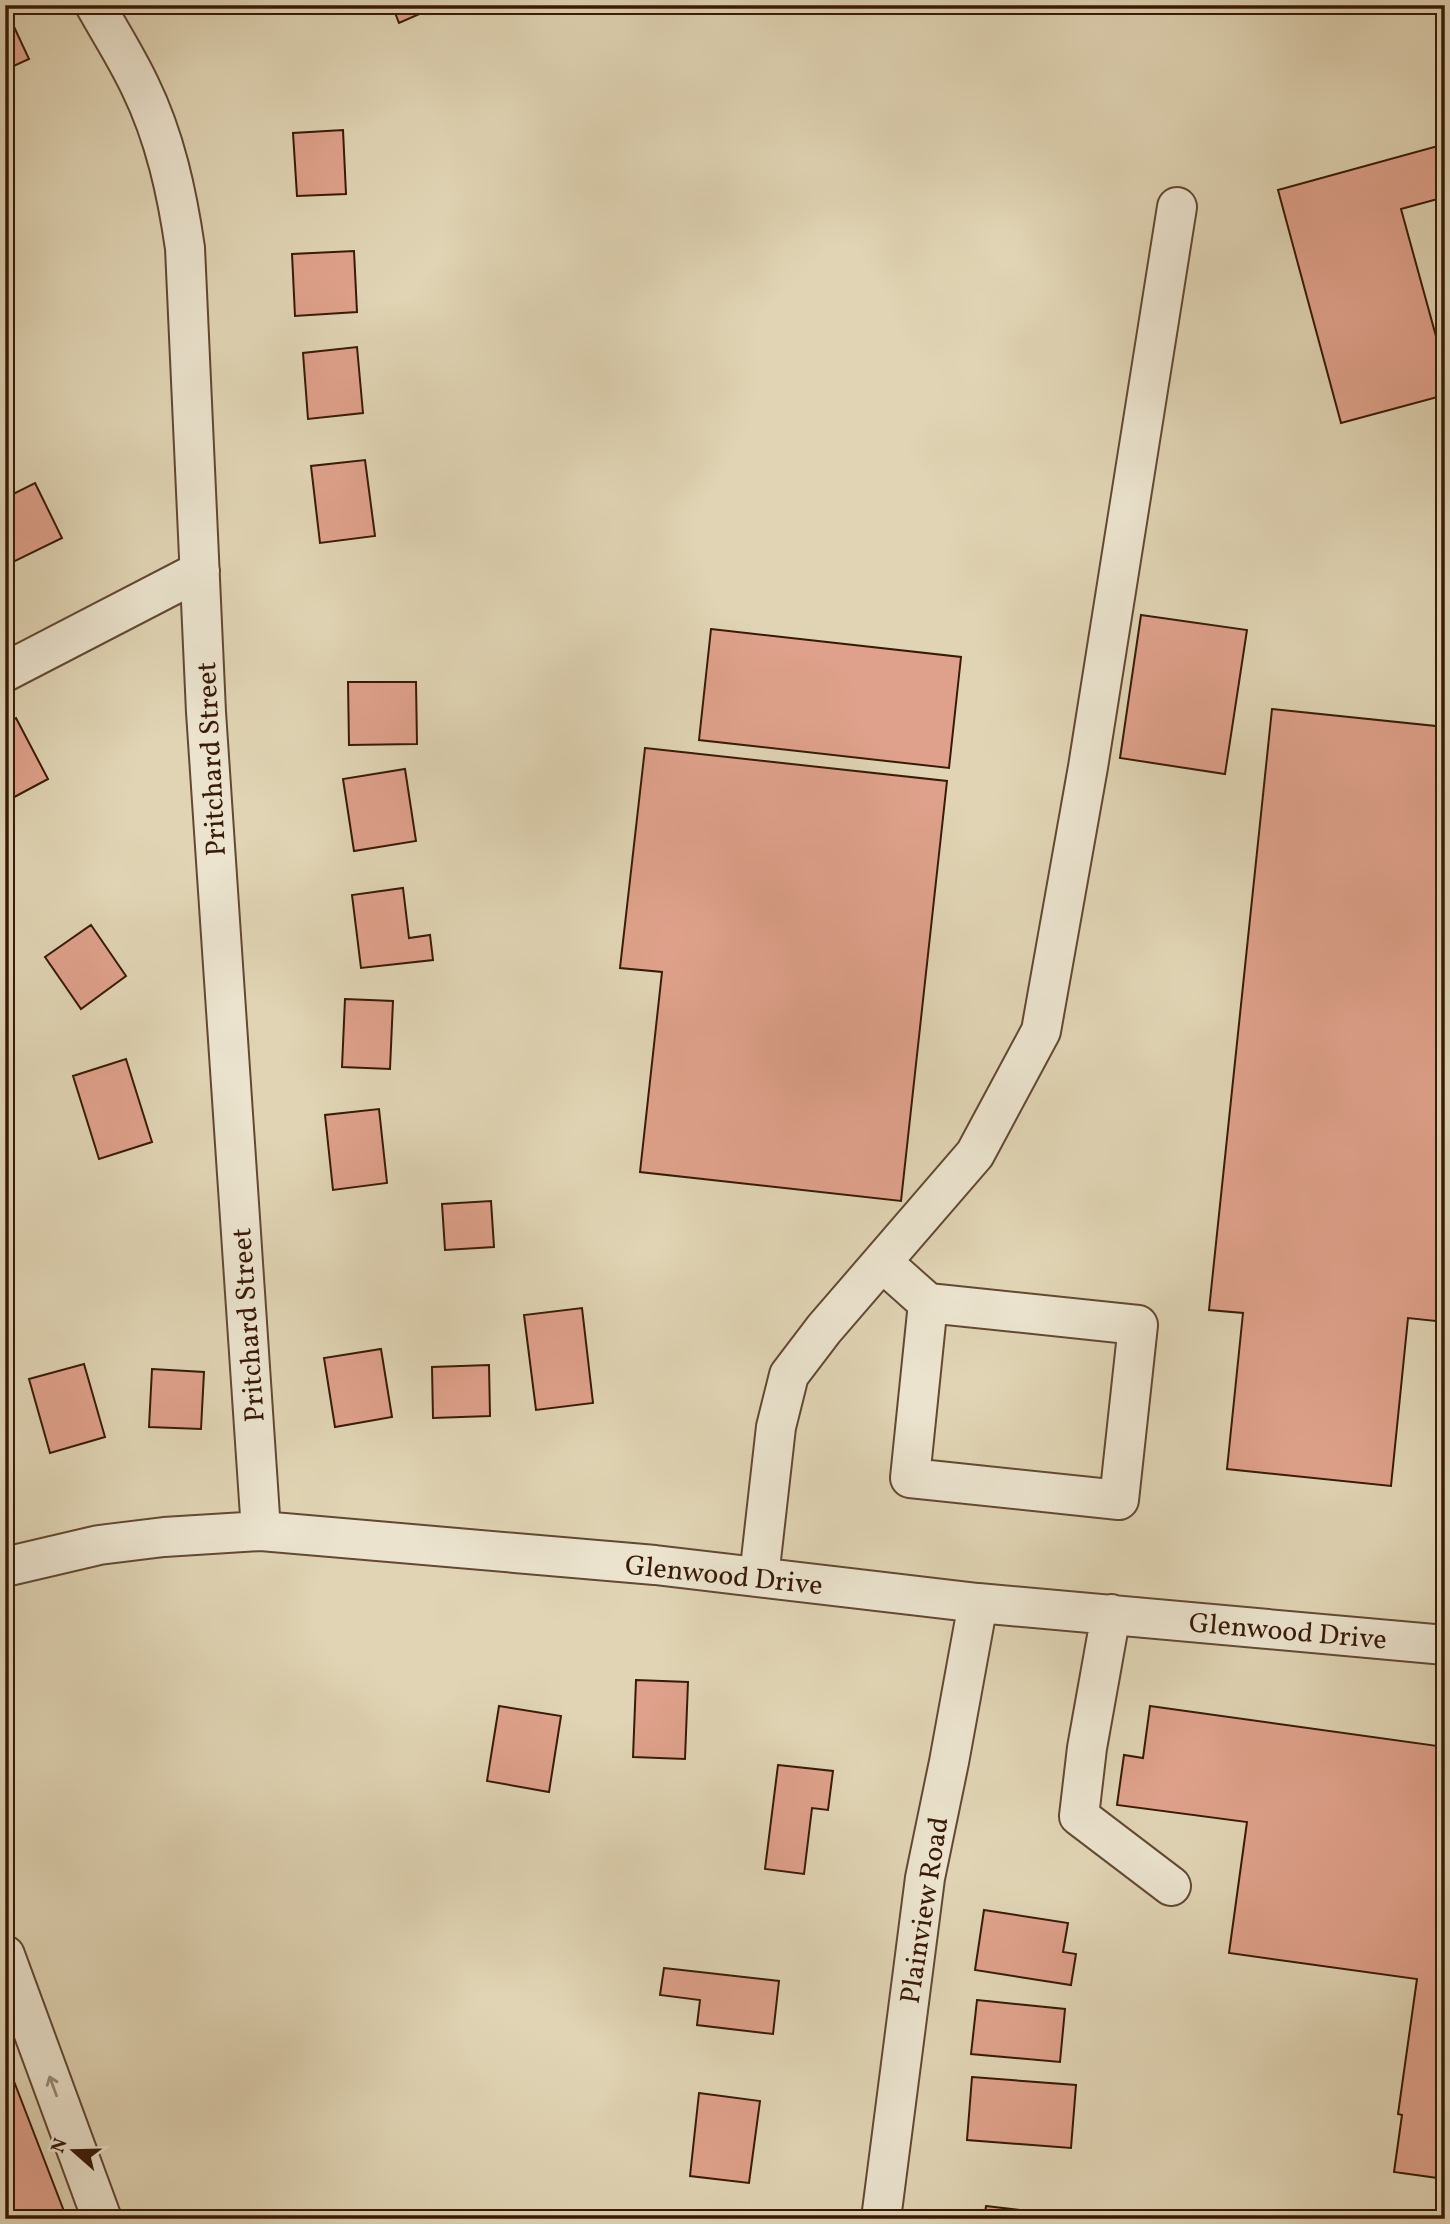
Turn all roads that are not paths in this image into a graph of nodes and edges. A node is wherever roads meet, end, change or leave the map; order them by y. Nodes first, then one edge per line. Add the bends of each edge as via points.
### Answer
1 (95, 5) edge
2 (1177, 207) dead end
3 (200, 570) junction
4 (5, 672) edge
5 (882, 1262) junction
6 (928, 1303) junction
7 (261, 1531) junction
8 (5, 1567) edge
9 (759, 1577) junction
10 (978, 1603) junction
11 (1111, 1614) junction
12 (1445, 1644) edge
13 (1171, 1886) dead end
14 (5, 1955) edge
15 (102, 2219) edge
16 (881, 2219) edge

1 - 3 street, Pritchard Street via 141,86 178,199 185,248
2 - 5 street via 1041,1031 975,1154
3 - 4 street
3 - 7 street, Pritchard Street
5 - 6 street
5 - 9 street via 789,1375 776,1427
6 - 6 street via 1138,1325 1119,1500 910,1478
7 - 8 street, Glenwood Drive via 99,1545
7 - 9 street, Glenwood Drive
9 - 10 street, Glenwood Drive
10 - 11 street, Glenwood Drive
10 - 16 street, Plainview Road via 925,1878
11 - 12 street, Glenwood Drive
11 - 13 street via 1079,1816
15 -> 14 street

